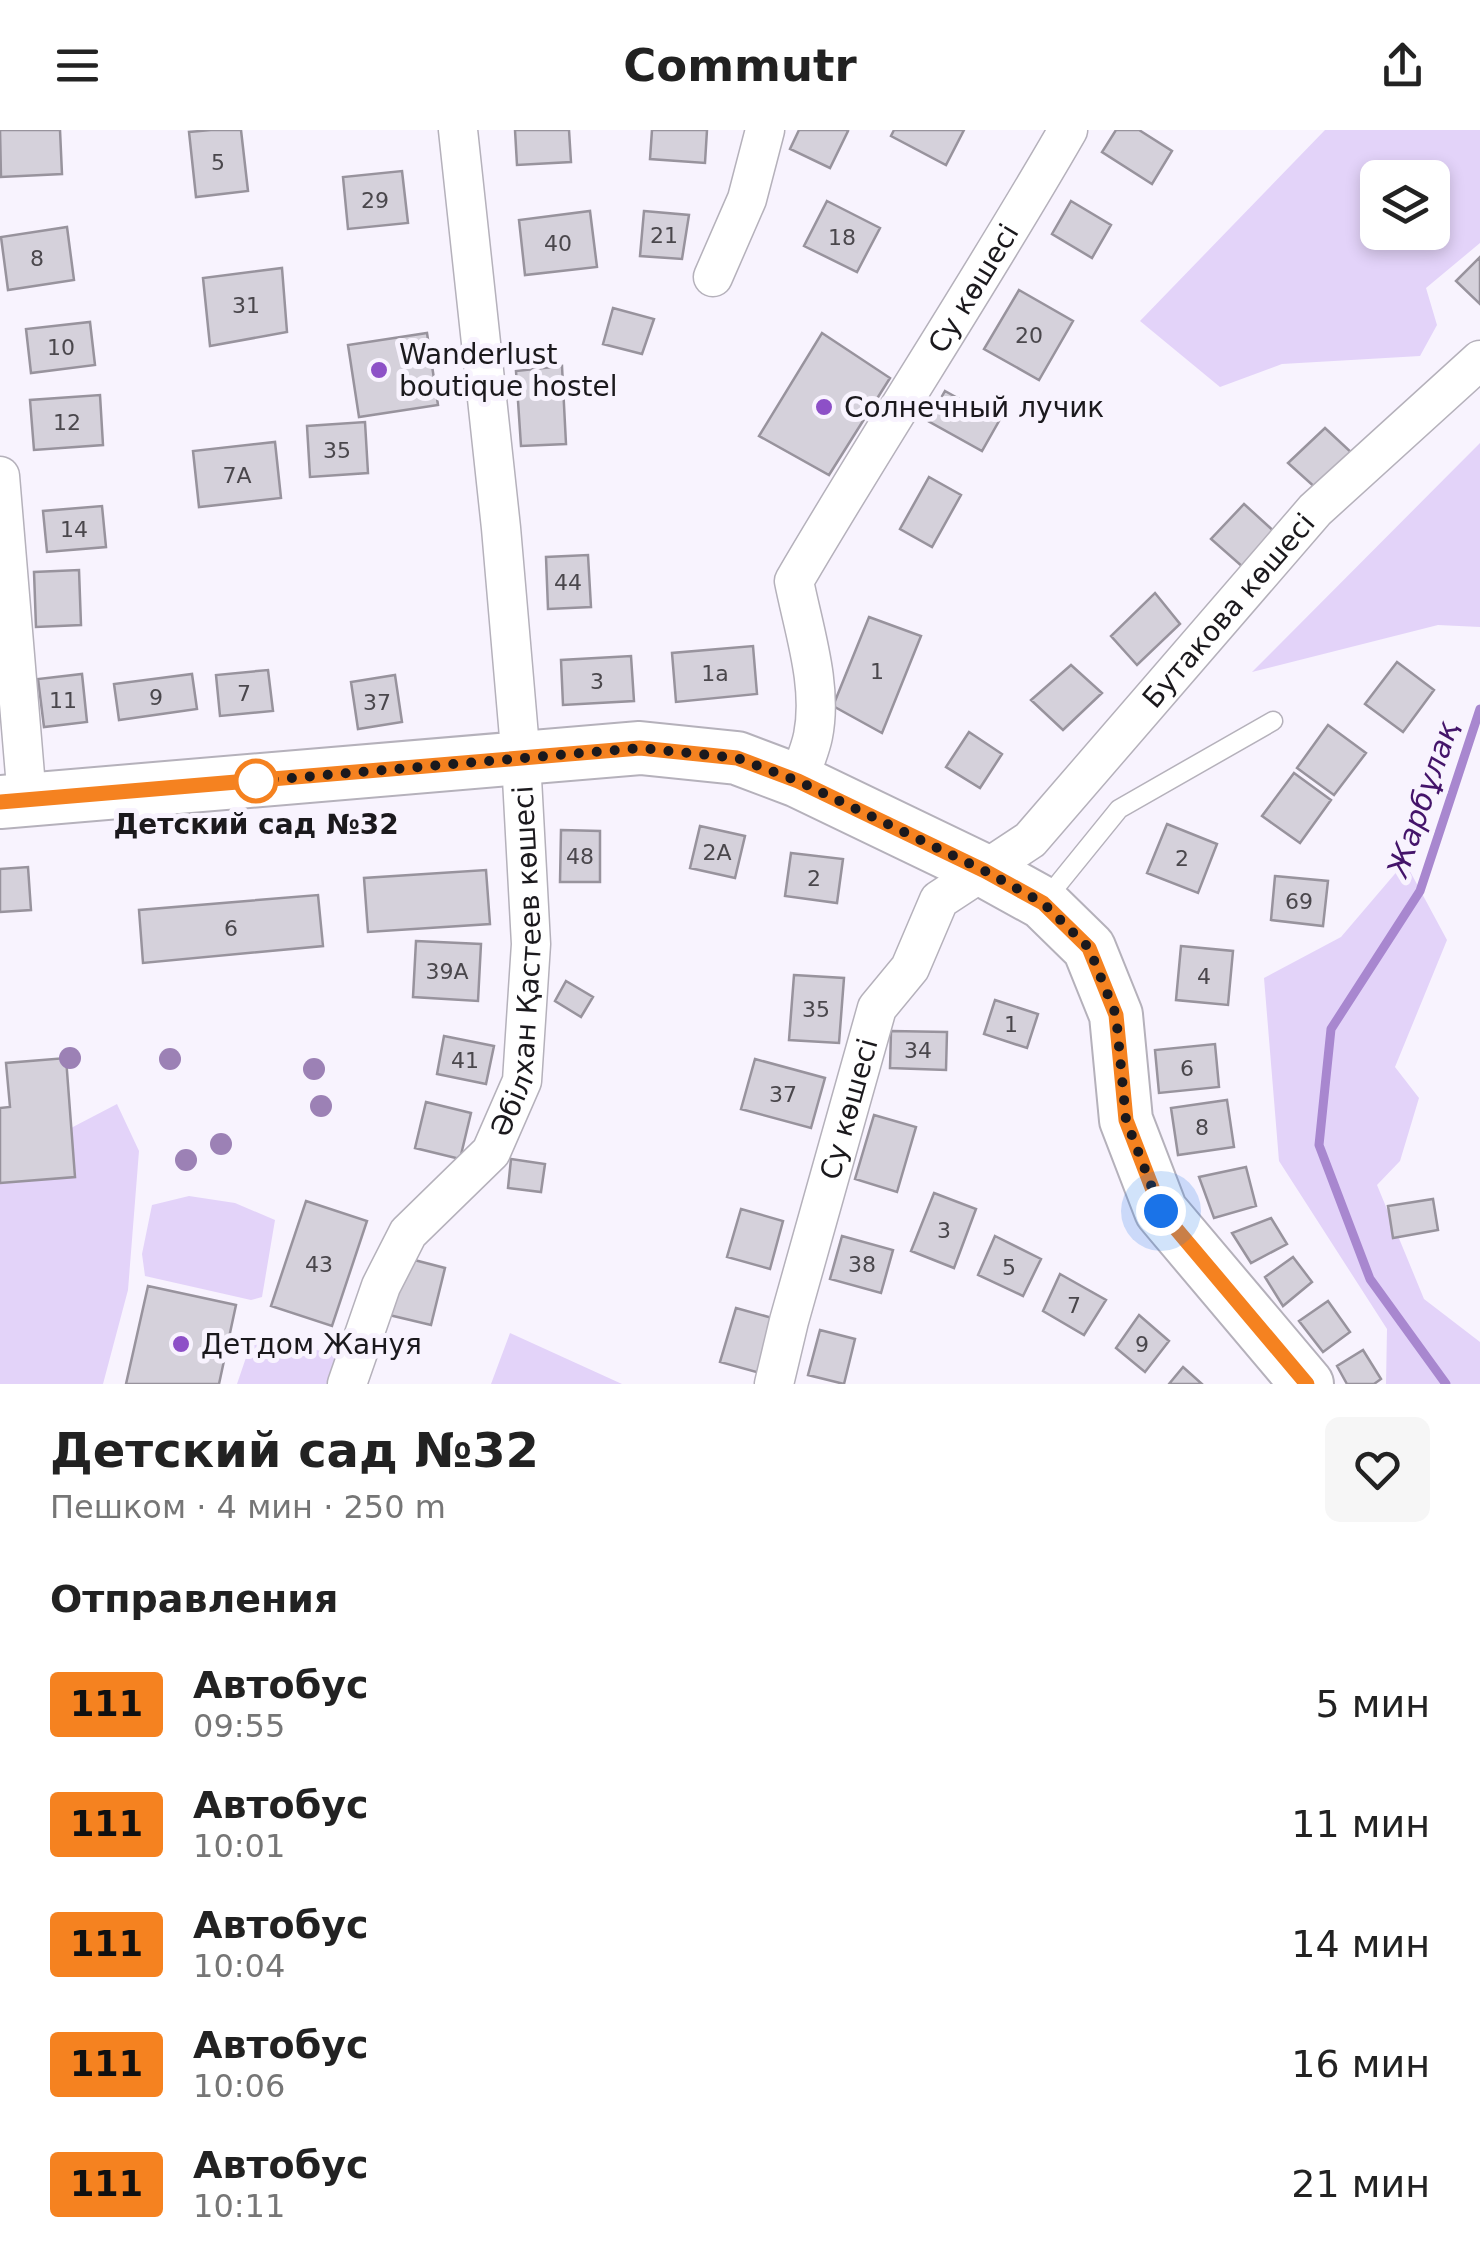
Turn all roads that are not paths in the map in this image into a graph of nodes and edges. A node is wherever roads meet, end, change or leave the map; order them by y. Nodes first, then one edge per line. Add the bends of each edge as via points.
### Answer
1 (458, 130) edge
2 (766, 130) edge
3 (1068, 130) edge
4 (714, 277) dead end
5 (1480, 360) edge
6 (0, 476) edge
7 (1273, 721) dead end
8 (520, 760) junction
9 (798, 781) junction
10 (7, 800) edge
11 (985, 871) junction
12 (1043, 903) junction
13 (347, 1384) edge
14 (774, 1384) edge
15 (1307, 1384) edge

1 - 8 street, Әбілхан Қастеев көшесі
2 - 4 street
3 - 9 street, Су көшесі via 794,582 815,700 813,738
5 - 11 street, Бутакова көшесі via 1315,510 1030,840
6 - 10 street
7 - 12 lane via 1119,809
8 - 9 street via 640,748 737,758
8 - 10 street
8 - 13 street, Әбілхан Қастеев көшесі via 532,944 522,1082 491,1152 408,1234 381,1286
9 - 11 street
11 - 12 street
11 - 14 street, Су көшесі via 939,900 910,968 878,1008
12 - 15 street via 1089,948 1116,1015 1126,1120 1161,1211

